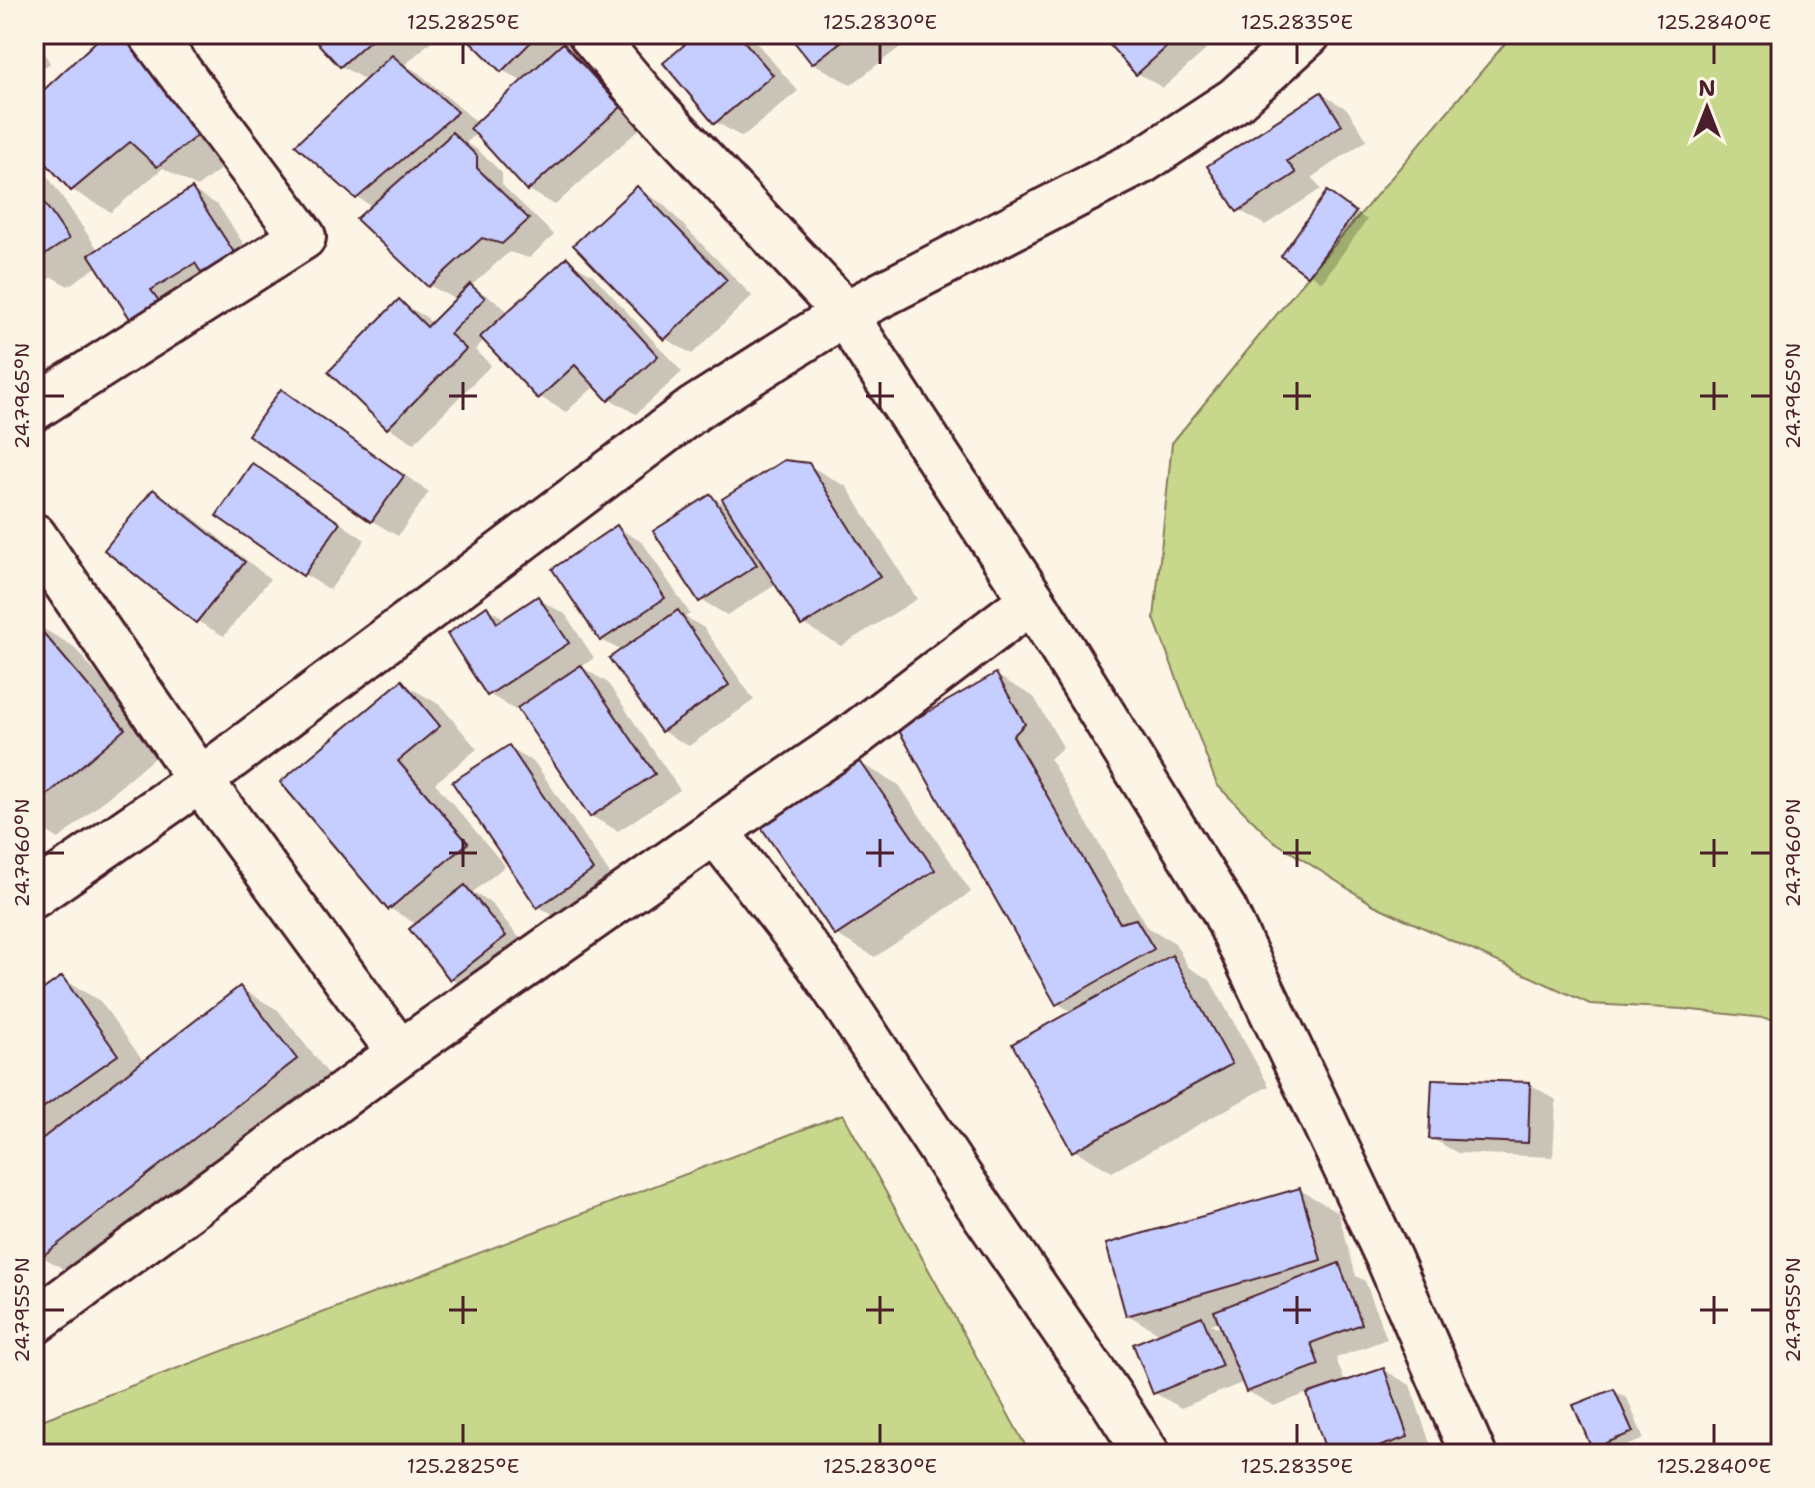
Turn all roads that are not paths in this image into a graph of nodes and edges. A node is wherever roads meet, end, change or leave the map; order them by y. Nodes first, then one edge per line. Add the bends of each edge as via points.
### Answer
1 (151, 34) edge
2 (591, 34) edge
3 (1308, 34) edge
4 (844, 314) junction
5 (34, 408) edge
6 (34, 536) edge
7 (1032, 600) junction
8 (200, 780) junction
9 (715, 831) junction
10 (34, 895) edge
11 (400, 1053) junction
12 (34, 1322) edge
13 (1147, 1454) edge
14 (1473, 1454) edge

1 - 5 street via 303,237
2 - 4 street
3 - 4 street via 1235,100 1142,161
4 - 7 street
4 - 8 street via 694,409
6 - 8 street
7 - 9 street via 844,743
7 - 14 street via 1224,910 1389,1259
8 - 10 street
8 - 11 street
9 - 11 street
9 - 13 street via 820,966
11 - 12 street

